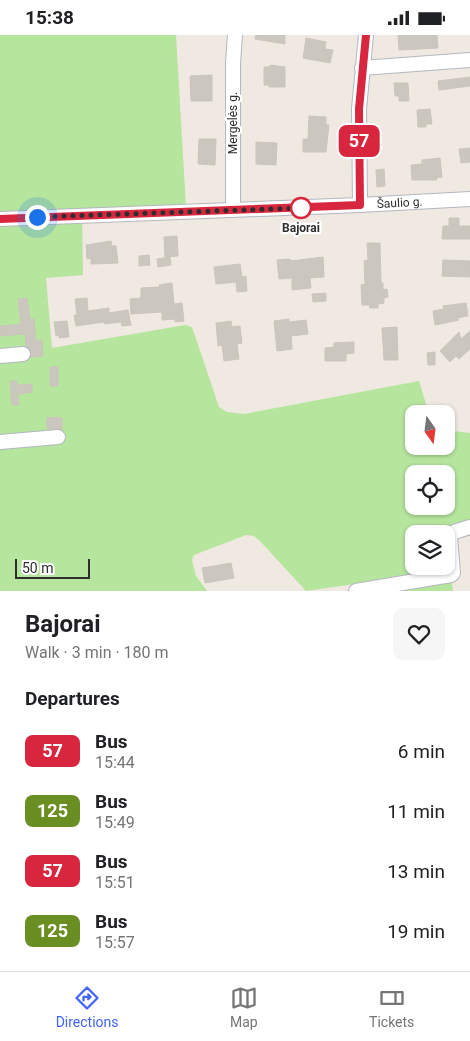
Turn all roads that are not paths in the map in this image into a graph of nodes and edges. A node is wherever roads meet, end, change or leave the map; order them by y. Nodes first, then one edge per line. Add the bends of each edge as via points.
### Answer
1 (235, 35) edge
2 (366, 35) edge
3 (470, 60) edge
4 (362, 68) junction
5 (470, 199) edge
6 (360, 205) junction
7 (233, 210) junction
8 (0, 219) edge
9 (24, 354) dead end
10 (0, 356) edge
11 (58, 437) dead end
12 (0, 442) edge
13 (470, 527) edge
14 (356, 591) edge

1 - 7 street, Mergelės g. via 232,63
2 - 4 street
3 - 4 street
4 - 6 street
5 - 6 street, Šaulio g.
6 - 7 street, Šaulio g.
7 - 8 street, Šaulio g.
9 - 10 street
11 - 12 street
13 - 14 street via 454,532 450,537 454,567 451,575

